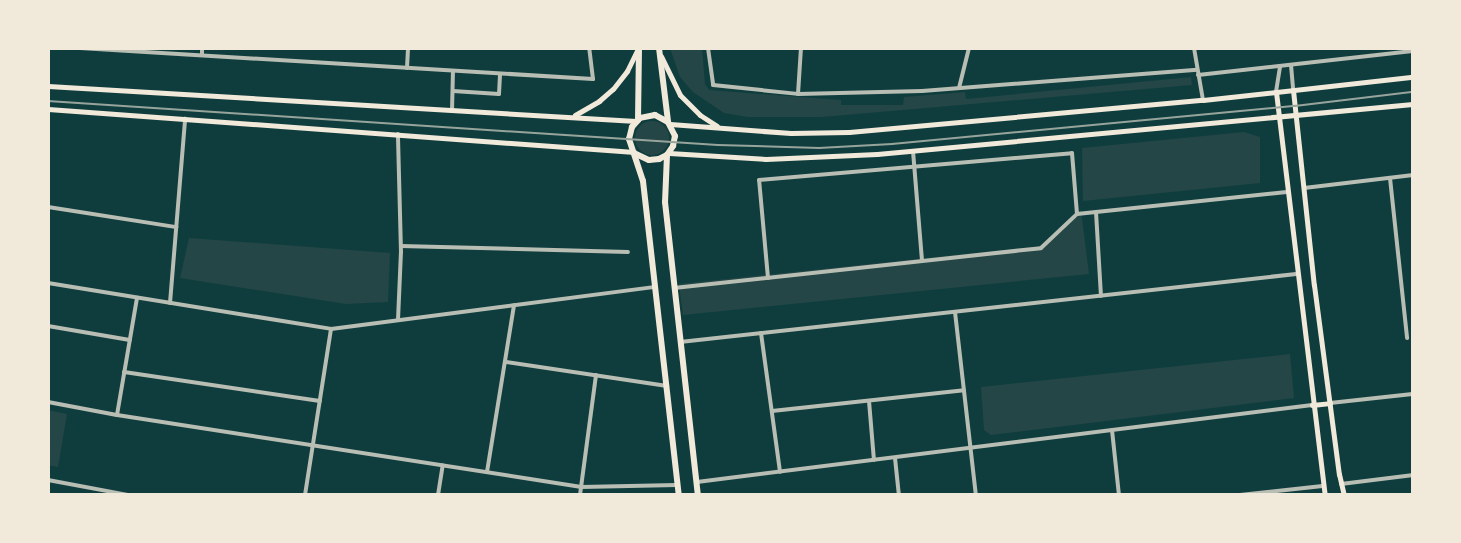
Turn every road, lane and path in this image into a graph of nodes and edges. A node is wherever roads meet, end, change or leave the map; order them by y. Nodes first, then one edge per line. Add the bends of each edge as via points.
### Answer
1 (80, 48) edge
2 (202, 48) edge
3 (408, 48) edge
4 (589, 48) edge
5 (638, 48) edge
6 (708, 48) edge
7 (801, 48) edge
8 (969, 48) edge
9 (1194, 48) edge
10 (659, 49) edge
11 (152, 50) edge
12 (1413, 51) edge
13 (202, 55) junction
14 (1291, 65) junction
15 (1280, 66) junction
16 (407, 68) junction
17 (1197, 70) junction
18 (453, 71) junction
19 (500, 74) junction
20 (1198, 75) junction
21 (1413, 77) edge
22 (48, 86) edge
23 (960, 88) junction
24 (1293, 90) junction
25 (453, 91) junction
26 (1276, 92) junction
27 (798, 94) junction
28 (1203, 100) junction
29 (1413, 104) edge
30 (48, 109) edge
31 (452, 111) junction
32 (1296, 115) junction
33 (573, 116) junction
34 (1279, 117) junction
35 (185, 118) junction
36 (637, 121) junction
37 (669, 123) junction
38 (718, 127) junction
39 (398, 133) junction
40 (914, 151) junction
41 (635, 153) junction
42 (668, 154) junction
43 (915, 166) junction
44 (1413, 175) edge
45 (1390, 178) junction
46 (1304, 188) junction
47 (1287, 192) junction
48 (48, 207) edge
49 (1096, 212) junction
50 (1077, 213) junction
51 (176, 227) junction
52 (401, 246) junction
53 (628, 252) dead end
54 (922, 261) junction
55 (1296, 274) junction
56 (768, 278) junction
57 (48, 283) edge
58 (655, 287) junction
59 (674, 288) junction
60 (1101, 296) junction
61 (137, 298) junction
62 (170, 303) junction
63 (514, 305) junction
64 (955, 312) junction
65 (398, 320) junction
66 (48, 326) edge
67 (331, 329) junction
68 (761, 333) junction
69 (1407, 338) dead end
70 (130, 340) junction
71 (679, 342) junction
72 (506, 362) junction
73 (124, 372) junction
74 (596, 375) junction
75 (667, 386) junction
76 (964, 390) junction
77 (1413, 394) edge
78 (320, 401) junction
79 (868, 401) junction
80 (48, 402) edge
81 (1330, 403) junction
82 (1312, 405) junction
83 (772, 411) junction
84 (117, 415) junction
85 (1112, 430) junction
86 (312, 445) junction
87 (971, 448) junction
88 (895, 458) junction
89 (874, 460) junction
90 (443, 465) junction
91 (487, 472) junction
92 (780, 472) junction
93 (1413, 475) edge
94 (48, 480) edge
95 (696, 482) junction
96 (1341, 484) junction
97 (678, 485) junction
98 (1323, 486) junction
99 (581, 487) junction
100 (100, 493) edge
101 (128, 495) edge
102 (305, 495) edge
103 (438, 495) edge
104 (580, 495) edge
105 (679, 495) edge
106 (698, 495) edge
107 (899, 495) edge
108 (976, 495) edge
109 (1119, 495) edge
110 (1240, 495) edge
111 (1325, 495) edge
112 (1344, 495) edge

1 - 11 street
2 - 13 street
3 - 16 street
4 - 19 street via 592,79
5 - 33 main road via 613,90
5 - 36 highway
6 - 27 street via 713,85
7 - 27 street
8 - 23 street
9 - 17 street
10 - 37 highway
10 - 38 main road via 680,95
11 - 13 street
12 - 14 street
13 - 16 street
14 - 15 street
14 - 24 street
15 - 20 street
15 - 26 street
16 - 18 street
17 - 20 street
17 - 23 street
18 - 19 street
18 - 25 street
19 - 25 street via 499,94
20 - 28 street
21 - 24 main road
22 - 31 main road
23 - 27 street
24 - 26 main road
24 - 32 main road
25 - 31 street
26 - 28 main road
26 - 34 main road
28 - 38 main road via 849,132 791,133
29 - 32 main road
30 - 35 main road
31 - 33 main road
32 - 34 main road
32 - 46 main road
33 - 36 main road
34 - 40 main road
34 - 47 main road
35 - 39 main road
35 - 51 street
36 - 37 highway via 655,115
36 - 41 highway via 629,134
37 - 38 main road
37 - 42 highway via 675,136
39 - 41 main road
39 - 52 street
40 - 42 main road via 766,159
40 - 43 street
41 - 42 highway via 654,160
41 - 58 highway via 643,181
42 - 59 highway via 665,202
43 - 50 street via 1072,153
43 - 54 street
43 - 56 street via 759,180
44 - 45 street
45 - 46 street
45 - 69 street
46 - 81 main road
47 - 49 street
47 - 55 main road
48 - 51 street
49 - 50 street
49 - 60 street
50 - 54 street via 1041,248
51 - 62 street
52 - 53 street
52 - 65 street
54 - 56 street
55 - 60 street
55 - 82 main road
56 - 59 street
57 - 61 street
58 - 63 street
58 - 75 highway
59 - 71 highway
60 - 64 street
61 - 62 street
61 - 70 street
62 - 67 street
63 - 65 street
63 - 72 street
64 - 68 street
64 - 76 street
65 - 67 street
66 - 70 street
67 - 78 street
68 - 71 street
68 - 83 street
70 - 73 street
71 - 95 highway
72 - 74 street
72 - 91 street
73 - 78 street
73 - 84 street
74 - 75 street
74 - 99 street
75 - 97 highway
76 - 79 street
76 - 87 street
77 - 81 street
78 - 86 street
79 - 83 street
79 - 89 street
80 - 84 street
81 - 82 main road
81 - 96 main road
82 - 85 street
82 - 98 main road
83 - 92 street
84 - 86 street
85 - 87 street
85 - 109 street
86 - 90 street
86 - 102 street
87 - 88 street
87 - 108 street
88 - 89 street
88 - 107 street
89 - 92 street
90 - 91 street
90 - 103 street
91 - 99 street
92 - 95 street
93 - 96 street
94 - 100 street
95 - 106 highway
96 - 112 main road
97 - 99 street
97 - 105 highway
98 - 110 street
98 - 111 main road
99 - 104 street
100 - 101 street

